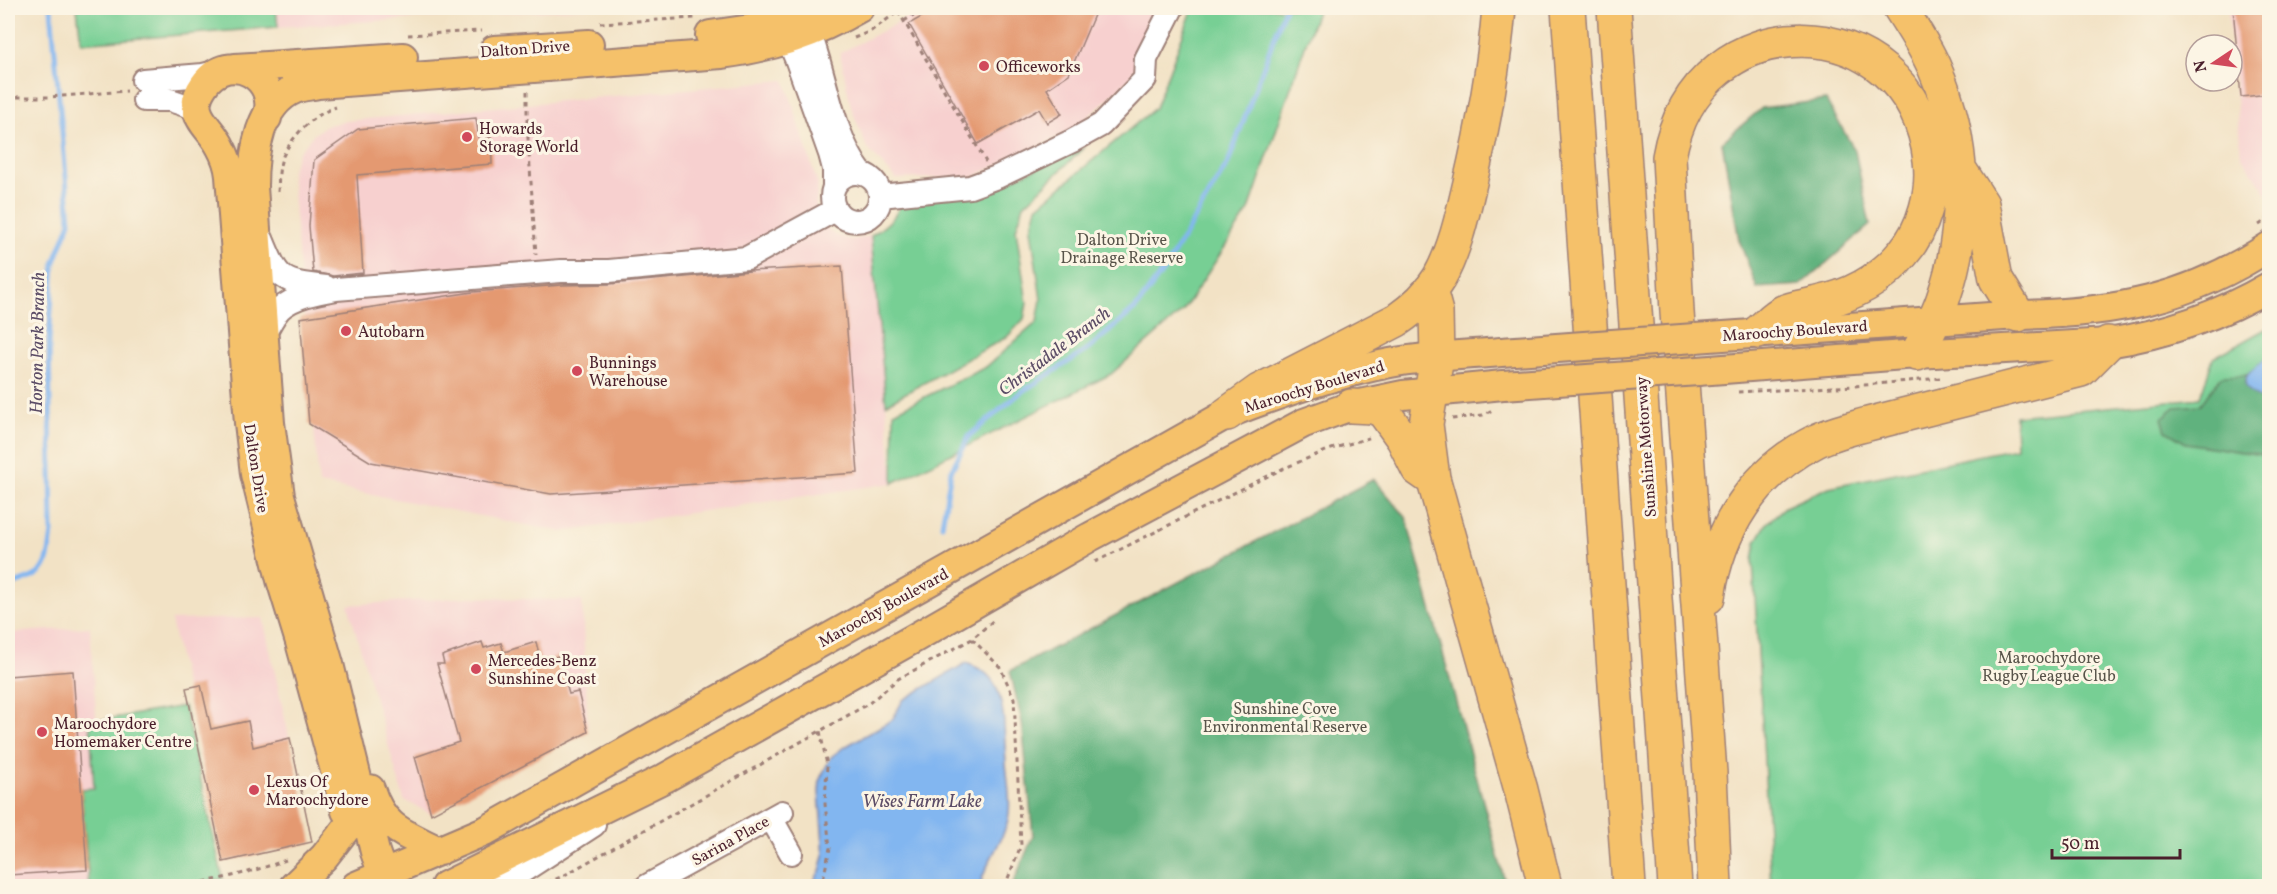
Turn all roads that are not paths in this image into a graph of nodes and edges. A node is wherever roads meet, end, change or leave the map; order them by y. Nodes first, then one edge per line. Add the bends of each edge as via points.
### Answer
1 (859, 8) edge
2 (1172, 8) edge
3 (1499, 8) edge
4 (1568, 8) edge
5 (1614, 8) edge
6 (1900, 8) edge
7 (811, 25) edge
8 (227, 70) junction
9 (197, 109) junction
10 (267, 118) junction
11 (1960, 170) junction
12 (862, 174) junction
13 (834, 186) junction
14 (887, 195) junction
15 (835, 210) junction
16 (255, 220) junction
17 (2270, 246) edge
18 (2270, 286) edge
19 (336, 289) junction
20 (1430, 290) junction
21 (2018, 315) junction
22 (1934, 321) junction
23 (1758, 332) junction
24 (264, 334) junction
25 (2108, 343) junction
26 (1917, 354) junction
27 (1437, 357) junction
28 (1430, 391) junction
29 (1351, 406) junction
30 (1227, 414) junction
31 (1412, 427) junction
32 (1701, 650) junction
33 (329, 664) junction
34 (665, 778) junction
35 (349, 825) junction
36 (439, 851) junction
37 (791, 853) dead end
38 (290, 873) edge
39 (370, 884) edge
40 (445, 886) edge
41 (500, 886) edge
42 (647, 886) edge
43 (1545, 886) edge
44 (1629, 886) edge
45 (1675, 886) edge
46 (1715, 886) edge

1 - 7 main road, Dalton Drive
2 - 14 street via 1146,59 1146,79 1101,125 1032,161 970,187
3 - 20 highway via 1492,72 1473,172 1449,255
4 - 44 highway
5 - 45 highway, Sunshine Motorway
6 - 11 highway via 1924,46 1941,84
7 - 8 main road, Dalton Drive
7 - 10 main road, Dalton Drive via 761,48 722,54 318,84 284,96
7 - 12 street via 847,148
7 - 13 street
8 - 9 main road via 210,78 202,88
8 - 9 street via 139,90
8 - 10 main road, Dalton Drive via 253,74 265,87 270,104
9 - 35 main road, Dalton Drive via 220,146 230,176 249,423 260,501
10 - 16 main road, Dalton Drive via 255,159
11 - 21 highway via 1982,204 1996,279
11 - 22 highway via 1958,239
12 - 13 street via 843,176
12 - 14 street
13 - 15 street via 831,198
14 - 15 street via 864,220 849,220
15 - 19 street via 747,258
16 - 19 street via 274,268 288,282
16 - 24 main road, Dalton Drive
17 - 21 main road, Maroochy Boulevard via 2217,277 2156,299 2100,311
18 - 25 main road, Maroochy Boulevard via 2184,326
19 - 24 street via 297,299 280,309
20 - 27 highway via 1436,312
20 - 30 highway via 1397,320 1269,386
21 - 22 main road, Maroochy Boulevard
22 - 23 main road, Maroochy Boulevard
22 - 26 highway
23 - 27 main road, Maroochy Boulevard, bridge
23 - 32 highway via 1783,312 1839,298 1876,279 1905,252 1926,206 1931,179 1929,151 1911,100 1875,63 1828,43 1775,42 1729,60 1693,95 1671,142 1669,190
24 - 33 main road, Dalton Drive via 280,496
25 - 26 main road, Maroochy Boulevard
25 - 32 highway via 2081,369 1836,433 1783,460 1741,506 1722,541 1710,581
26 - 28 main road, Maroochy Boulevard, bridge via 1698,371 1502,395
27 - 28 highway
27 - 30 main road, Maroochy Boulevard via 1354,371
28 - 29 main road, Maroochy Boulevard
28 - 31 highway
29 - 31 highway via 1373,407
29 - 34 main road, Maroochy Boulevard via 1304,423 1099,531
30 - 36 main road, Maroochy Boulevard via 487,830
31 - 43 highway via 1418,470 1432,478
32 - 46 highway
33 - 36 main road via 376,808 392,826
33 - 39 main road, Dalton Drive via 375,852
34 - 40 main road, Maroochy Boulevard
34 - 41 street
35 - 38 main road via 324,857
35 - 39 main road, Dalton Drive
36 - 39 main road, Maroochy Boulevard
37 - 42 street, Sarina Place via 777,815

